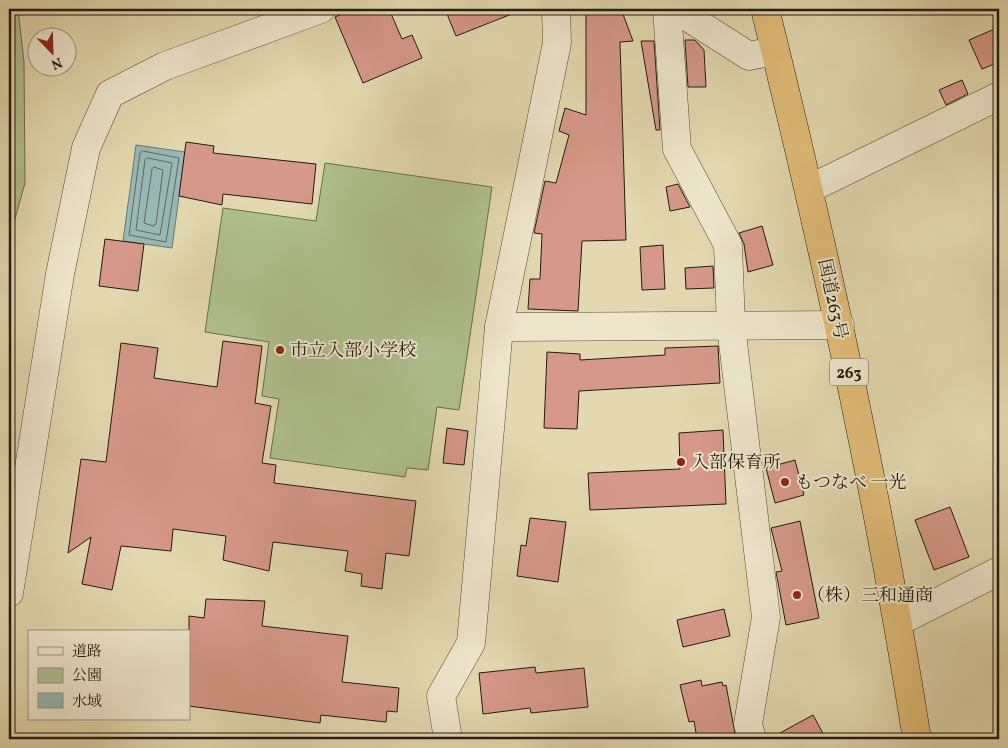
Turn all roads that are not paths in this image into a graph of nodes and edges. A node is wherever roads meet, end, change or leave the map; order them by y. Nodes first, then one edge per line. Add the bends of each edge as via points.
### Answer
1 (320, 9) edge
2 (556, 9) edge
3 (667, 9) edge
4 (675, 9) edge
5 (765, 9) edge
6 (775, 51) junction
7 (999, 96) edge
8 (809, 189) junction
9 (840, 325) junction
10 (731, 326) junction
11 (499, 327) junction
12 (999, 571) edge
13 (9, 593) edge
14 (898, 622) junction
15 (448, 739) edge
16 (752, 739) edge
17 (917, 739) edge

1 - 13 street via 164,66 110,94 86,148 66,245
2 - 11 street via 557,43
3 - 10 street via 677,149 728,245
4 - 6 street via 749,56
5 - 6 highway, 国道263号 / 263
6 - 8 highway, 国道263号 / 263
7 - 8 street
8 - 9 highway, 国道263号 / 263
9 - 10 street
9 - 14 highway, 国道263号 / 263
10 - 11 street
10 - 16 street via 766,617 748,724
11 - 15 street via 471,643 442,696
12 - 14 street
14 - 17 highway, 国道263号 / 263

